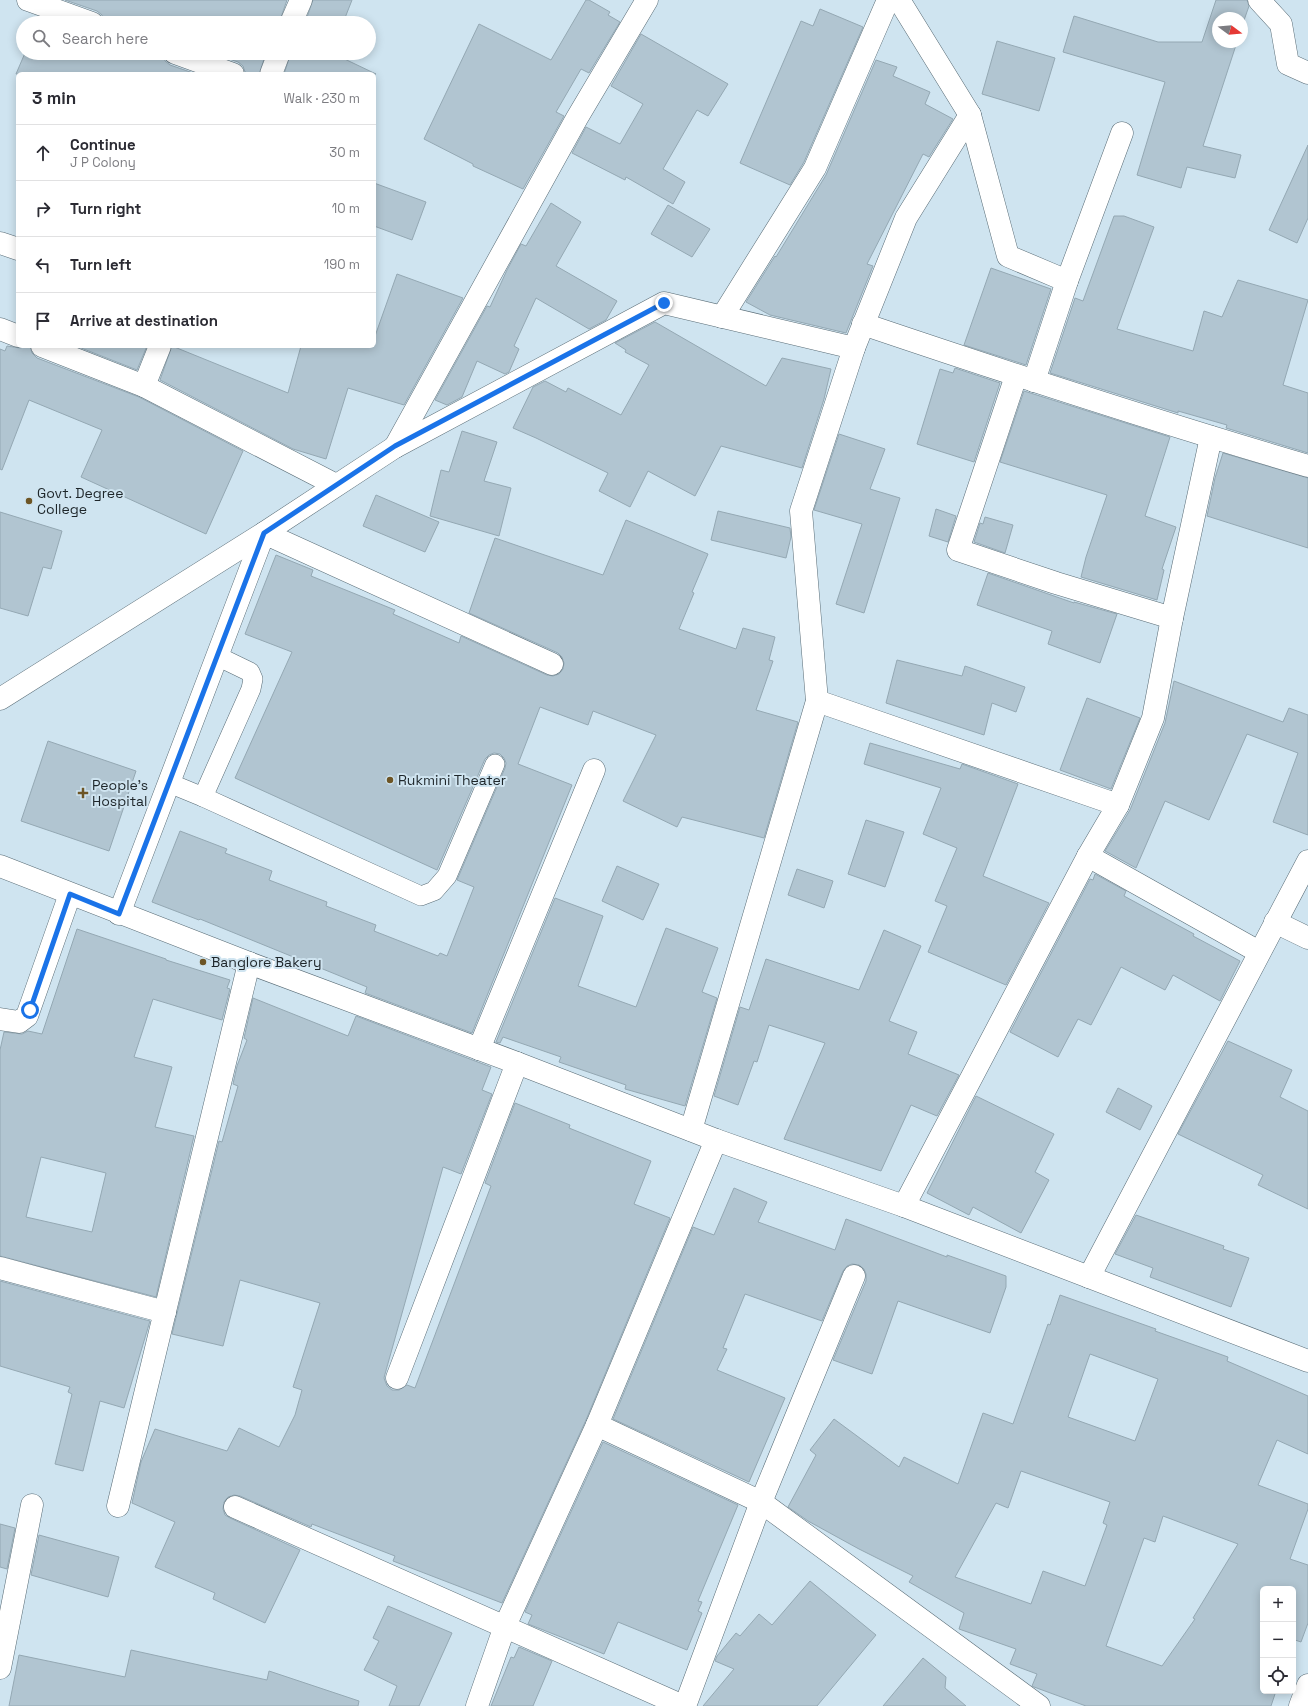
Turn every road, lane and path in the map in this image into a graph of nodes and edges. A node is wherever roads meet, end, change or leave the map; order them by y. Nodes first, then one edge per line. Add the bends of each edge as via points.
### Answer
1 (28, 0) edge
2 (301, 0) edge
3 (647, 0) edge
4 (888, 0) edge
5 (899, 0) edge
6 (1259, 0) edge
7 (73, 16) edge
8 (294, 16) edge
9 (194, 60) edge
10 (276, 60) edge
11 (227, 72) edge
12 (271, 72) edge
13 (1308, 73) edge
14 (970, 115) junction
15 (1122, 132) dead end
16 (0, 243) edge
17 (16, 248) edge
18 (1067, 281) junction
19 (722, 317) junction
20 (863, 324) junction
21 (0, 329) edge
22 (16, 335) edge
23 (47, 348) edge
24 (159, 348) edge
25 (854, 348) junction
26 (1025, 379) junction
27 (144, 386) junction
28 (1211, 438) junction
29 (395, 446) junction
30 (1308, 466) edge
31 (336, 485) junction
32 (264, 533) junction
33 (1172, 618) junction
34 (217, 656) junction
35 (552, 664) dead end
36 (0, 700) edge
37 (817, 701) junction
38 (495, 764) dead end
39 (594, 770) dead end
40 (169, 783) junction
41 (203, 797) junction
42 (1118, 805) junction
43 (1088, 856) junction
44 (1308, 860) edge
45 (0, 866) edge
46 (70, 894) junction
47 (119, 914) junction
48 (1275, 922) junction
49 (1308, 938) edge
50 (1259, 952) junction
51 (249, 963) junction
52 (0, 1019) edge
53 (480, 1049) junction
54 (517, 1063) junction
55 (691, 1130) junction
56 (716, 1140) junction
57 (904, 1206) junction
58 (0, 1268) edge
59 (854, 1276) dead end
60 (1089, 1277) junction
61 (165, 1312) junction
62 (1308, 1361) edge
63 (397, 1378) dead end
64 (597, 1425) junction
65 (761, 1502) junction
66 (32, 1505) dead end
67 (118, 1506) dead end
68 (235, 1507) dead end
69 (505, 1626) junction
70 (0, 1668) edge
71 (1308, 1685) edge
72 (477, 1706) edge
73 (684, 1706) edge
74 (1039, 1706) edge
75 (1300, 1706) edge

1 - 7 street
2 - 8 street
3 - 29 street via 577,118
4 - 19 street via 815,168
5 - 14 street
6 - 13 street via 1281,24 1288,64
9 - 11 street
10 - 12 street
14 - 18 street via 1008,256
14 - 20 street via 906,218
15 - 18 street
16 - 17 street
18 - 26 street
19 - 25 street
19 - 29 street via 664,303
20 - 25 street
20 - 26 street
21 - 22 street
23 - 27 street
24 - 27 street
25 - 37 street via 801,511
26 - 28 street
26 - 33 street via 958,550
27 - 31 street
28 - 30 street
28 - 33 street
29 - 31 street
31 - 32 street
32 - 34 street
32 - 35 street
32 - 36 street
33 - 42 street via 1153,718
34 - 40 street
34 - 41 lane via 250,672 253,679 251,689
37 - 42 street
37 - 55 street
38 - 41 lane via 447,876 434,891 421,896
39 - 53 street
40 - 41 lane
40 - 47 street
42 - 43 street
43 - 50 street
43 - 57 street
44 - 48 street
45 - 46 street
46 - 47 street
46 - 52 street via 27,1016 19,1022
47 - 51 street
48 - 49 street
48 - 50 street
50 - 60 street
51 - 53 street
51 - 61 street
53 - 54 street
54 - 55 street
54 - 63 street
55 - 56 street
56 - 57 street
56 - 64 street
57 - 60 street
58 - 61 street
59 - 65 street
60 - 62 street
61 - 67 street
64 - 65 street
64 - 69 street
65 - 73 street
65 - 74 street
66 - 70 street
68 - 69 street
69 - 72 street
69 - 73 street
71 - 75 street

